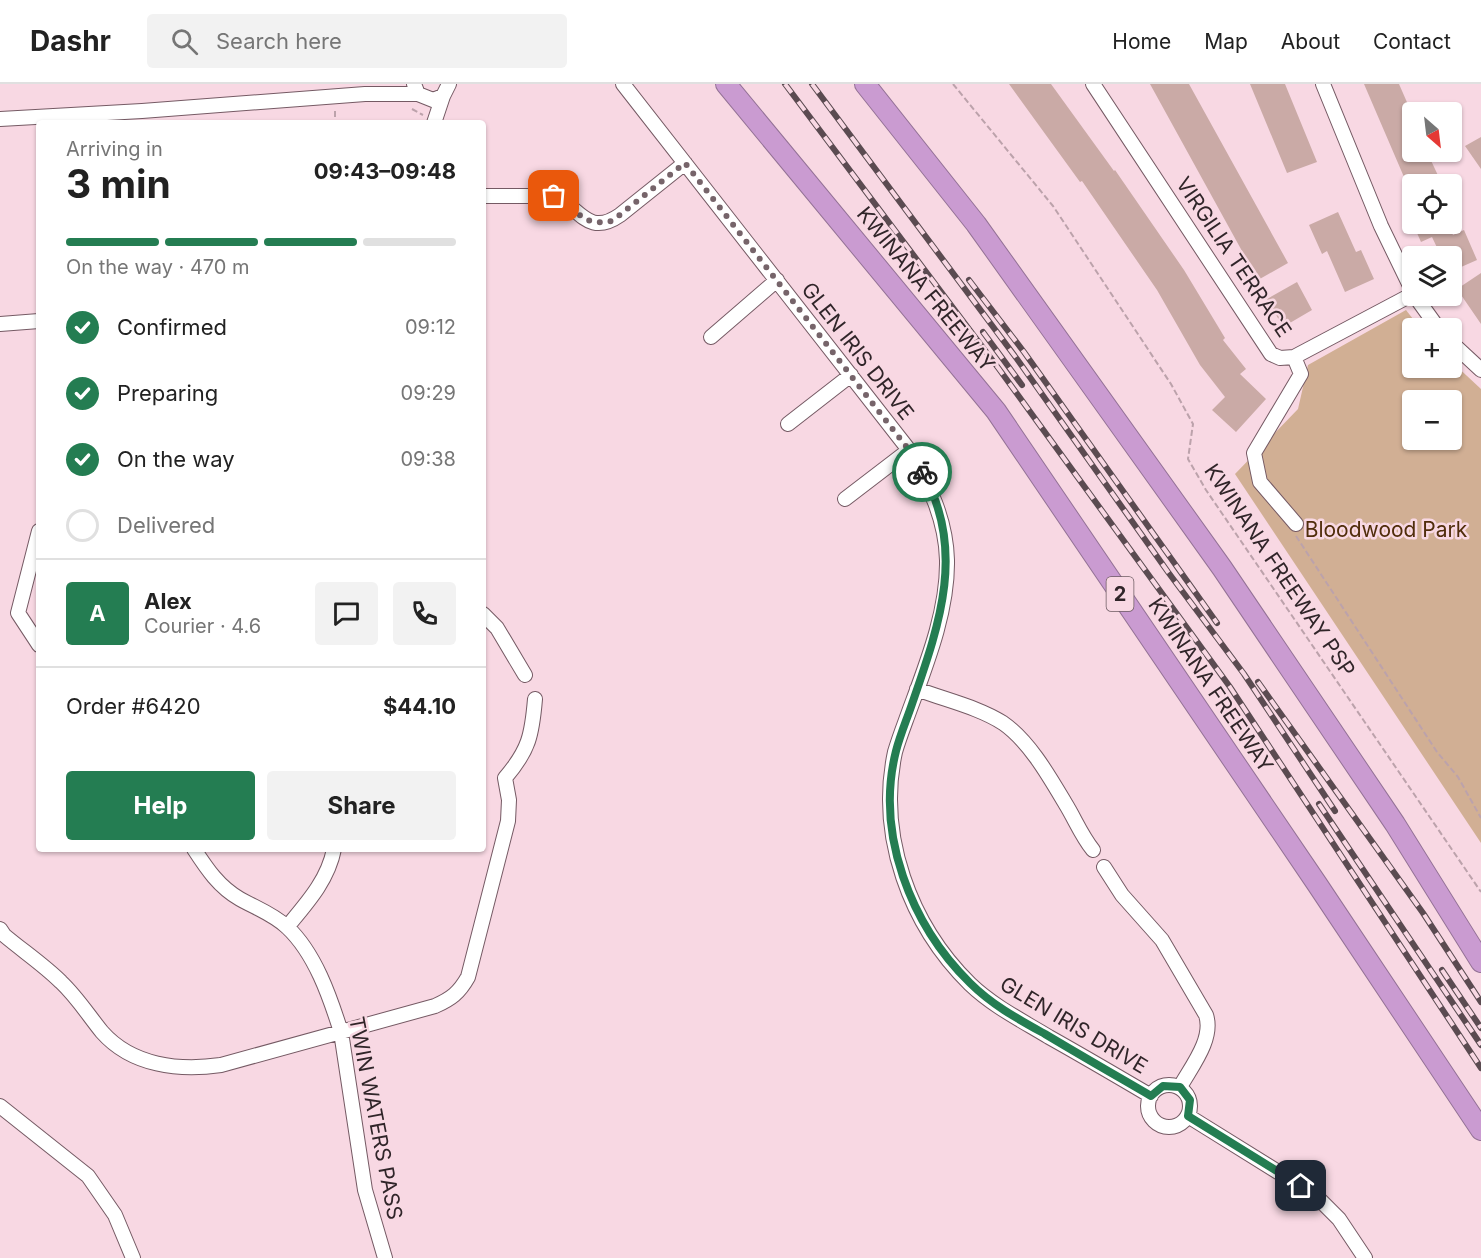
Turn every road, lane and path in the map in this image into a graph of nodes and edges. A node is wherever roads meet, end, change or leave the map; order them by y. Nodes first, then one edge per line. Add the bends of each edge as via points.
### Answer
1 (404, 84) edge
2 (623, 84) edge
3 (726, 84) edge
4 (865, 84) edge
5 (953, 84) edge
6 (1093, 84) edge
7 (1323, 84) edge
8 (448, 87) edge
9 (420, 92) edge
10 (365, 94) junction
11 (142, 117) edge
12 (0, 119) edge
13 (432, 120) edge
14 (434, 120) edge
15 (685, 163) junction
16 (486, 196) edge
17 (1402, 269) edge
18 (777, 280) junction
19 (1402, 300) edge
20 (36, 321) edge
21 (0, 324) edge
22 (711, 337) dead end
23 (1462, 352) edge
24 (1294, 357) junction
25 (1481, 370) edge
26 (851, 375) junction
27 (788, 424) dead end
28 (909, 450) junction
29 (845, 499) dead end
30 (1296, 524) joint
31 (36, 543) edge
32 (486, 617) edge
33 (36, 640) edge
34 (525, 675) dead end
35 (917, 689) junction
36 (535, 699) dead end
37 (1481, 818) edge
38 (1093, 850) dead end
39 (196, 852) edge
40 (333, 852) edge
41 (1104, 867) dead end
42 (1481, 892) edge
43 (287, 927) junction
44 (0, 929) edge
45 (1481, 962) edge
46 (341, 1032) junction
47 (1180, 1087) junction
48 (1151, 1096) junction
49 (0, 1106) edge
50 (1188, 1116) junction
51 (1481, 1130) edge
52 (133, 1258) edge
53 (385, 1258) edge
54 (1365, 1258) edge

1 - 10 street
2 - 15 street, GLEN IRIS DRIVE
3 - 51 highway, KWINANA FREEWAY / 2 via 996,411
4 - 45 highway via 976,224 1222,567 1395,824
5 - 42 path, KWINANA FREEWAY PSP via 1053,206 1171,384 1192,424 1188,459 1206,490
6 - 24 street, VIRGILIA TERRACE via 1262,344 1280,358
7 - 17 street
8 - 9 street via 433,100
8 - 14 street
9 - 10 street
9 - 13 street
10 - 11 street
11 - 12 street
15 - 16 street via 612,221 601,223 582,219 554,196
15 - 18 street, GLEN IRIS DRIVE
18 - 22 street
18 - 26 street, GLEN IRIS DRIVE
19 - 24 street, VIRGILIA TERRACE
20 - 21 street
23 - 25 street
24 - 30 street via 1301,374 1254,453 1260,482
26 - 27 street
26 - 28 street, GLEN IRIS DRIVE
28 - 29 street
28 - 35 street, GLEN IRIS DRIVE via 932,489 945,535 947,562 942,608
30 - 37 path via 1297,539 1437,752 1458,777
31 - 33 street via 18,613
32 - 34 street
35 - 38 street via 990,716 1008,727 1023,741
35 - 48 street, GLEN IRIS DRIVE via 895,751 890,808 902,871 926,930 946,958 993,1004
36 - 46 street via 527,746 505,778 508,821 468,977 461,990 435,1006
39 - 43 street, TWIN WATERS PASS via 224,887
40 - 43 street via 322,881
41 - 47 street via 1162,940 1208,1020 1204,1043
43 - 46 street, TWIN WATERS PASS via 308,954
44 - 46 street via 62,983 118,1047 144,1060 199,1068 221,1065
46 - 53 street, TWIN WATERS PASS via 362,1173
47 - 48 street via 1163,1086
47 - 50 street via 1190,1100
48 - 50 street via 1149,1112 1159,1125 1176,1126
49 - 52 street via 88,1176 115,1215
50 - 54 street via 1315,1195 1339,1219

